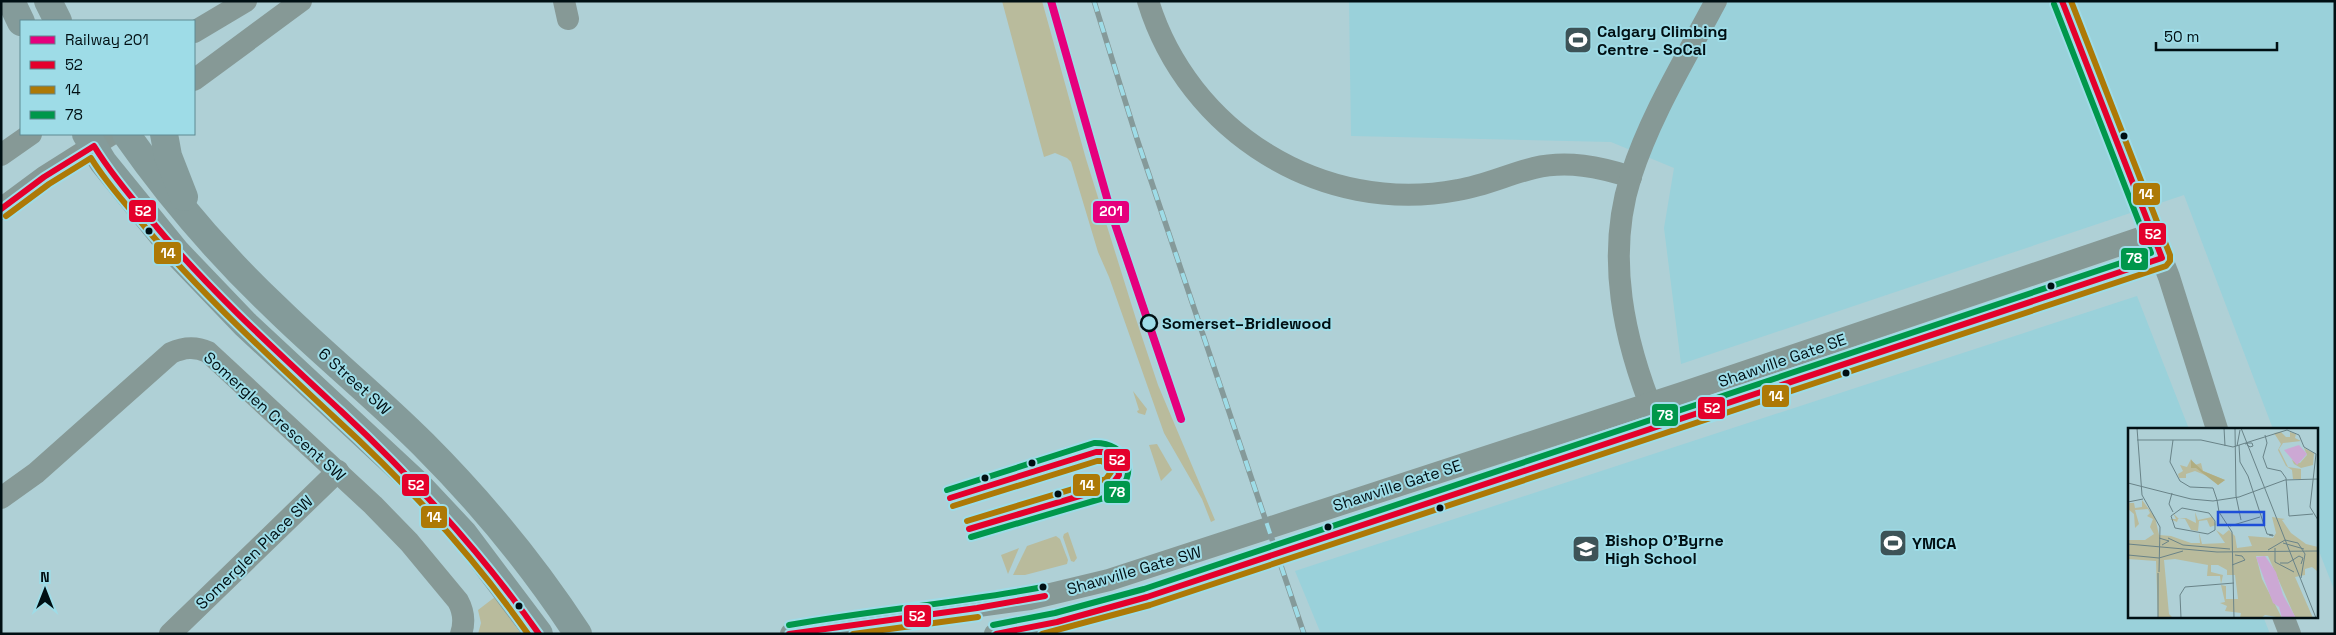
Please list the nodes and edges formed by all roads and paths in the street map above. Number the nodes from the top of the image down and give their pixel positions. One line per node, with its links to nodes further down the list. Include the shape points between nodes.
1 (11, 1): 8 (main road)
2 (48, 1): 9 (main road)
3 (246, 1): 10 (street)
4 (301, 1): 11 (street)
5 (1148, 1): 17 (street, via 1166,49 1205,105 1224,124 1261,151 1318,178 1361,191 1408,195 1459,190 1536,167 1603,168)
6 (1716, 1): 17 (street, via 1658,112)
7 (2062, 1): 20 (street)
8 (20, 20)
9 (58, 20)
10 (195, 31)
11 (195, 79)
12 (30, 135): 16 (street)
13 (127, 135): 19 (main road, 6 Street SW)
14 (164, 135): 19 (main road, via 168,156)
15 (97, 138): 18 (street); 36 (main road, 6 Street SW, via 103,162 209,288 418,485 462,533)
16 (1, 154)
17 (1631, 177): 22 (street, via 1623,216 1619,285 1630,340)
18 (1, 209)
19 (194, 221): 37 (main road, 6 Street SW, via 276,308 455,476 510,539)
20 (2152, 234): 21 (street); 22 (street, Shawville Gate SE)
21 (2162, 258): 23 (street, Shawville Gate SE); 24 (street)
22 (1650, 404): 23 (street); 27 (street, Shawville Gate SE)
23 (1659, 427): 28 (street, Shawville Gate SE)
24 (2217, 428)
25 (338, 471): 26 (street, Somerglen Crescent SW, via 208,352 191,347 171,353 36,473); 34 (street, Somerglen Place SW); 35 (street, Somerglen Crescent SW, via 409,542 458,601 464,620)
26 (1, 498)
27 (1268, 527): 29 (street, Shawville Gate SW, via 1109,580)
28 (1276, 553): 33 (street, Shawville Gate SW, via 1113,607)
29 (1003, 604): 30 (street, Shawville Gate SW); 33 (street)
30 (978, 608): 32 (street, Shawville Gate SW); 38 (street)
31 (2284, 618): 39 (street)
32 (791, 633)
33 (1007, 633)
34 (170, 634)
35 (461, 634)
36 (539, 634)
37 (578, 634)
38 (987, 634)
39 (2290, 634)

